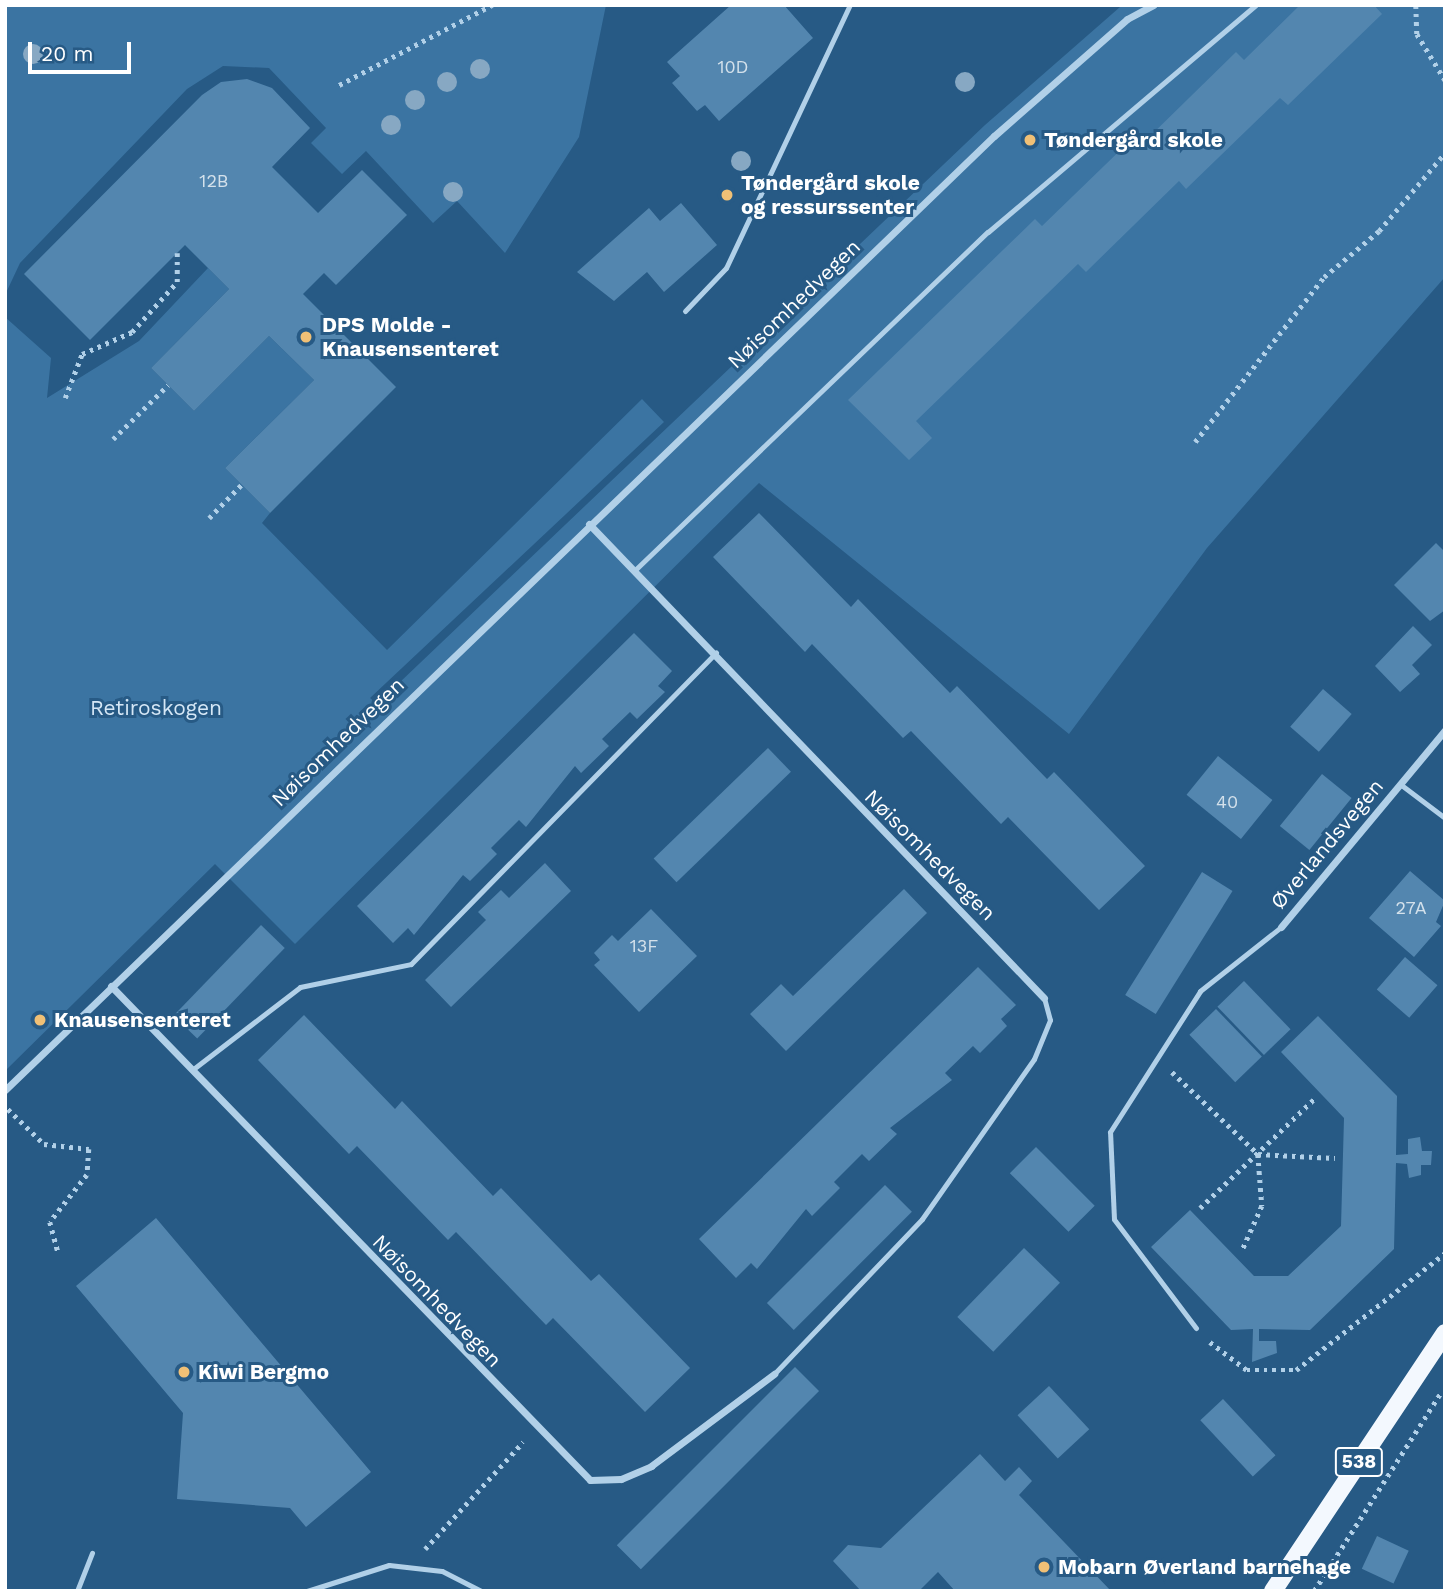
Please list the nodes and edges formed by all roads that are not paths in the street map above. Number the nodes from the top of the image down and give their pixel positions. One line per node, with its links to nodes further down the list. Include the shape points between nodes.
1 (850, 5): 4 (lane, via 726,268)
2 (1153, 5): 5 (street, Nøisomhedvegen, via 1127,19 994,136)
3 (1256, 5): 6 (lane, via 988,232)
4 (685, 311)
5 (589, 524): 6 (street, Nøisomhedvegen); 12 (street, Nøisomhedvegen)
6 (636, 569): 7 (street, Nøisomhedvegen)
7 (716, 653): 13 (street, Nøisomhedvegen); 14 (lane, via 411,964 300,987)
8 (1445, 730): 9 (street, Øverlandsvegen)
9 (1400, 784): 10 (lane, Øverlandsvegen); 11 (street, Øverlandsvegen)
10 (1445, 818)
11 (1281, 927): 16 (lane, via 1200,991 1113,1122 1110,1205 1123,1237)
12 (111, 986): 14 (street, Nøisomhedvegen); 15 (street, Nøisomhedvegen)
13 (1044, 998): 18 (lane, via 1050,1020 1034,1059 922,1219)
14 (190, 1072): 18 (street, Nøisomhedvegen, via 590,1480 621,1479 651,1466)
15 (5, 1090)
16 (1196, 1328)
17 (1445, 1333): 23 (main road, 538)
18 (774, 1374)
19 (92, 1553): 20 (lane)
20 (77, 1591)
21 (307, 1591): 22 (lane, via 379,1567 419,1566)
22 (481, 1591)
23 (1273, 1591)

